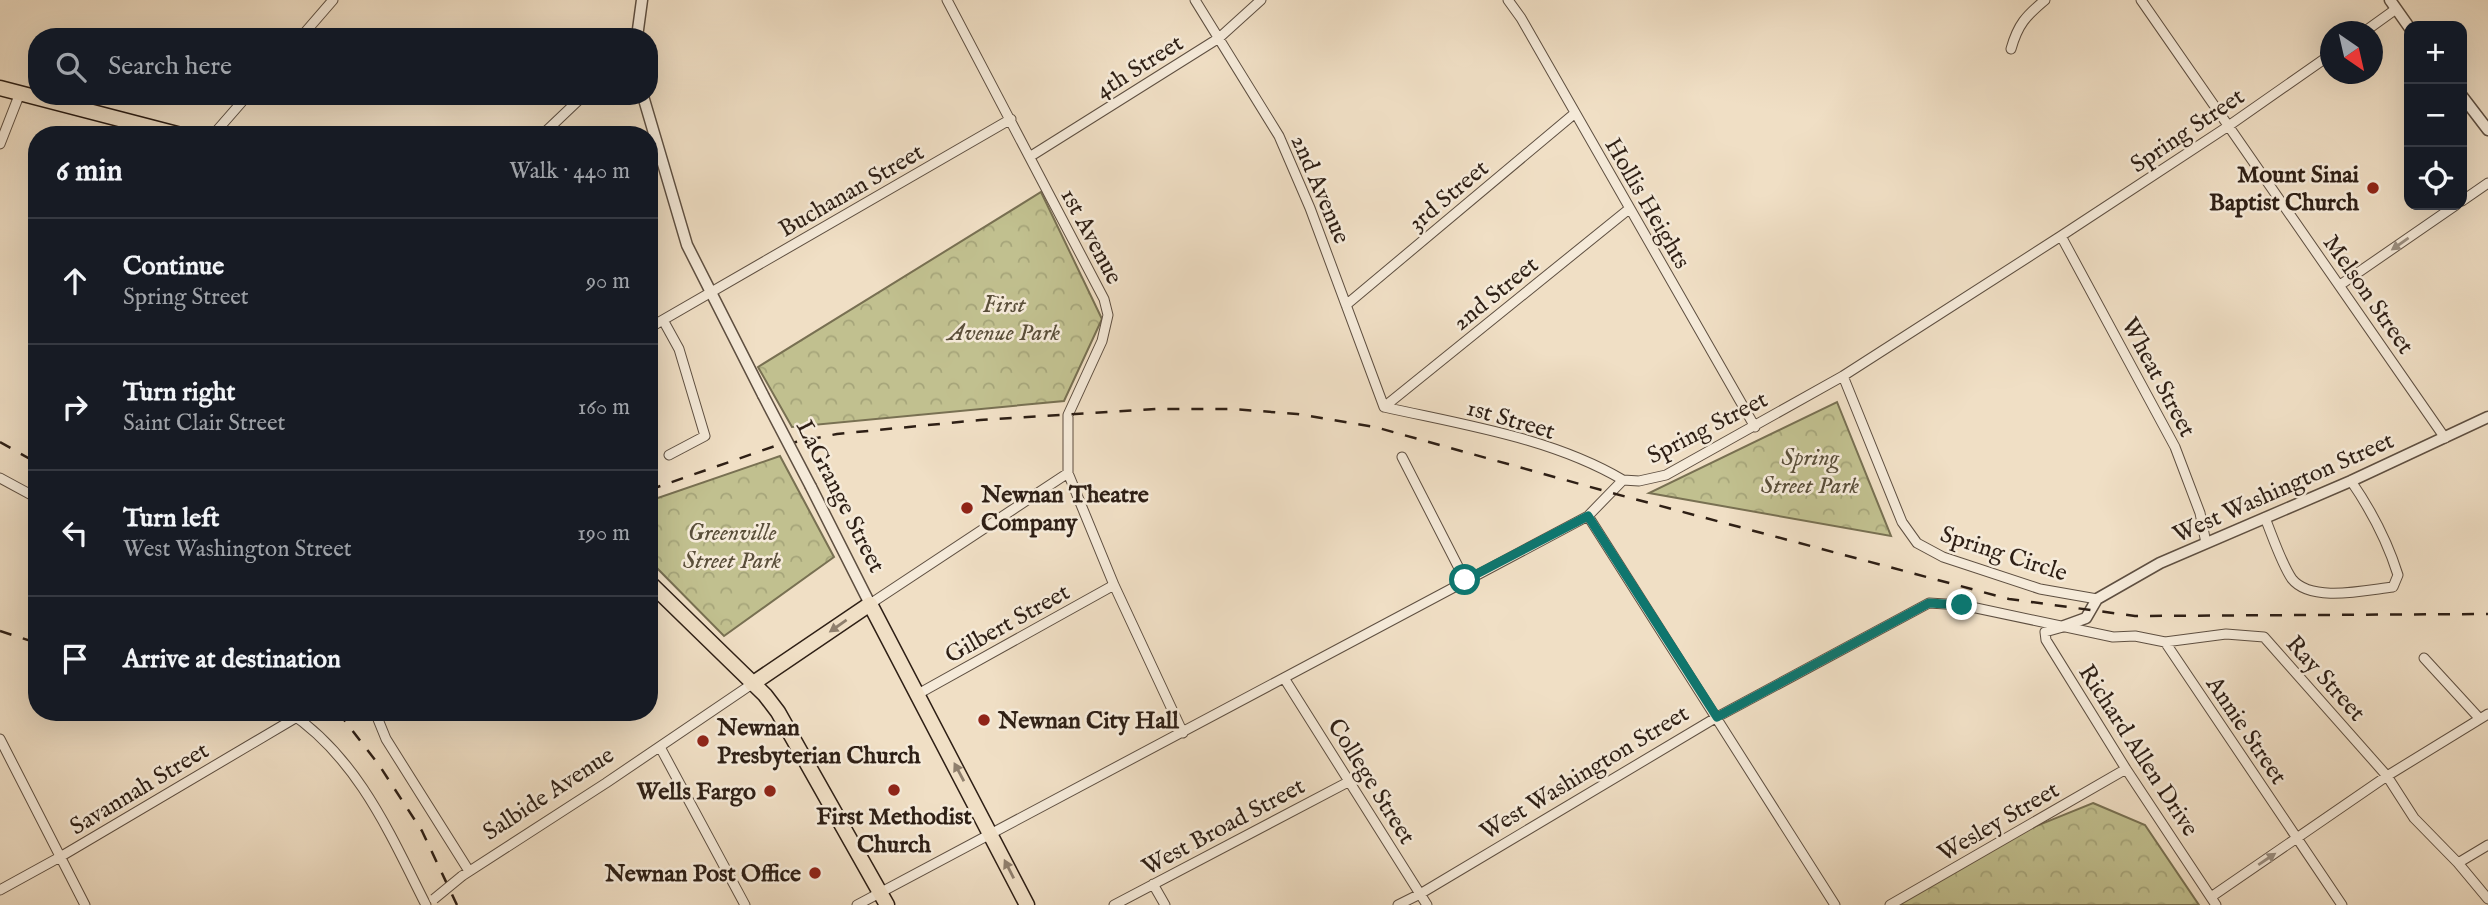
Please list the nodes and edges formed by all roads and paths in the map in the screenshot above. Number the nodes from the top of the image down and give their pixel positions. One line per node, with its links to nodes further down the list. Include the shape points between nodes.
1 (334, 0): 12 (street)
2 (642, 0): 13 (street)
3 (947, 0): 26 (street, 1st Avenue)
4 (1195, 0): 14 (street, 2nd Avenue)
5 (1261, 0): 14 (street, 4th Street)
6 (1508, 0): 25 (street, Hollis Heights)
7 (2045, 0): 15 (street, via 2026,16)
8 (2141, 0): 31 (street, Melson Street)
9 (2393, 5): 10 (street); 11 (street)
10 (2376, 21)
11 (2405, 21)
12 (309, 28)
13 (638, 28)
14 (1219, 38): 35 (street, 4th Street); 43 (street, 2nd Avenue, via 1279,136)
15 (2011, 48)
16 (2320, 62): 31 (street, Spring Street)
17 (0, 88): 18 (main road)
18 (20, 93): 19 (main road); 33 (street)
19 (28, 95)
20 (2467, 103): 32 (street)
21 (66, 105): 27 (main road)
22 (239, 105): 28 (street)
23 (574, 105): 29 (street)
24 (646, 105): 30 (street, LaGrange Street)
25 (1574, 114): 38 (street, Hollis Heights); 43 (street, 3rd Street)
26 (1011, 119): 35 (street, 1st Avenue); 42 (street, Buchanan Street)
27 (146, 126)
28 (221, 126)
29 (551, 126)
30 (652, 126)
31 (2227, 127): 40 (street, Spring Street); 41 (street, Melson Street)
32 (2488, 130)
33 (0, 144)
34 (658, 146): 42 (street, LaGrange Street, via 687,244)
35 (1031, 156): 53 (street, 1st Avenue, via 1108,315 1102,341 1068,415)
36 (2488, 183): 37 (street)
37 (2467, 198)
38 (1629, 209): 47 (street, 2nd Street); 49 (street, Hollis Heights)
39 (2449, 210): 41 (street, one-way to 41)
40 (2061, 236): 46 (street, Spring Street); 60 (street, Wheat Street, via 2175,447 2200,513)
41 (2340, 285): 50 (street, Melson Street)
42 (710, 293): 44 (street, Buchanan Street); 65 (street, LaGrange Street, bridge)
43 (1346, 305): 47 (street, 2nd Avenue)
44 (663, 320): 45 (street, Buchanan Street); 51 (street, via 679,349 705,436)
45 (658, 323)
46 (1843, 376): 49 (street, Spring Street); 64 (street, Spring Circle, via 1902,522 1917,543 2040,589)
47 (1384, 407): 55 (street, 1st Street, via 1517,438 1593,463)
48 (2488, 418): 50 (street, West Washington Street)
49 (1755, 427): 55 (street, Spring Street, via 1666,475)
50 (2445, 438): 56 (street, West Washington Street)
51 (669, 456)
52 (1402, 457): 61 (street)
53 (1069, 473): 62 (street, 1st Avenue); 65 (street)
54 (0, 478): 57 (street)
55 (1623, 481): 58 (street, Spring Street)
56 (2351, 481): 59 (street, West Washington Street); 59 (street, via 2390,549 2398,575 2393,587 2320,593 2301,586 2292,578)
57 (28, 493)
58 (1588, 516): 61 (street, Spring Street); 74 (street)
59 (2265, 518): 60 (street, West Washington Street)
60 (2206, 543): 64 (street, West Washington Street)
61 (1465, 580): 70 (street, Spring Street)
62 (1114, 585): 72 (street, Gilbert Street); 79 (street, 1st Avenue)
63 (658, 591): 71 (main road)
64 (2097, 599): 66 (street, West Washington Street, via 2086,618)
65 (870, 604): 69 (main road, Salbide Avenue, one-way to 69); 72 (main road, LaGrange Street)
66 (2064, 626): 67 (street, Ray Street); 74 (street, West Washington Street, via 1962,605 1929,603); 82 (street, Richard Allen Drive, via 2045,632 2046,640)
67 (2165, 642): 83 (street, Ray Street, via 2226,634 2264,637); 86 (street, Annie Street)
68 (2424, 658): 75 (street)
69 (768, 674): 71 (main road, Salbide Avenue); 73 (main road)
70 (1284, 678): 79 (street, Spring Street); 84 (street, College Street)
71 (752, 684): 73 (main road); 81 (street, Salbide Avenue)
72 (918, 694): 85 (main road, LaGrange Street, one-way to 72)
73 (778, 712): 94 (main road)
74 (1717, 717): 93 (street, West Washington Street); 106 (street)
75 (2484, 717): 83 (street)
76 (283, 721): 88 (street, Savannah Street)
77 (300, 721): 97 (street, via 330,747 367,792)
78 (379, 721): 90 (street)
79 (1183, 733): 85 (street, Spring Street)
80 (0, 739): 88 (street)
81 (660, 747): 90 (street, Salbide Avenue); 99 (street)
82 (2126, 769): 96 (street, Richard Allen Drive); 107 (street, Wesley Street)
83 (2387, 776): 86 (street); 89 (street, Ray Street, via 2414,818)
84 (1350, 781): 91 (street, West Broad Street); 93 (street, College Street)
85 (990, 833): 94 (street, Spring Street); 101 (main road, LaGrange Street, one-way to 85)
86 (2297, 839): 96 (street, one-way to 86); 108 (street, Annie Street)
87 (2488, 845): 89 (street)
88 (60, 858): 92 (street, Savannah Street); 98 (street)
89 (2458, 863): 95 (street, Ray Street)
90 (466, 873): 97 (street, Salbide Avenue, bridge)
91 (1153, 884): 102 (street, West Broad Street); 103 (street)
92 (0, 890)
93 (1420, 894): 104 (street, West Washington Street); 105 (street, College Street)
94 (884, 899): 100 (street, Spring Street)
95 (2488, 899)
96 (2213, 901)
97 (429, 903)
98 (85, 905)
99 (745, 905)
100 (857, 905)
101 (1027, 905)
102 (1114, 905)
103 (1165, 905)
104 (1398, 905)
105 (1427, 905)
106 (1835, 905)
107 (1890, 905)
108 (2342, 905)

